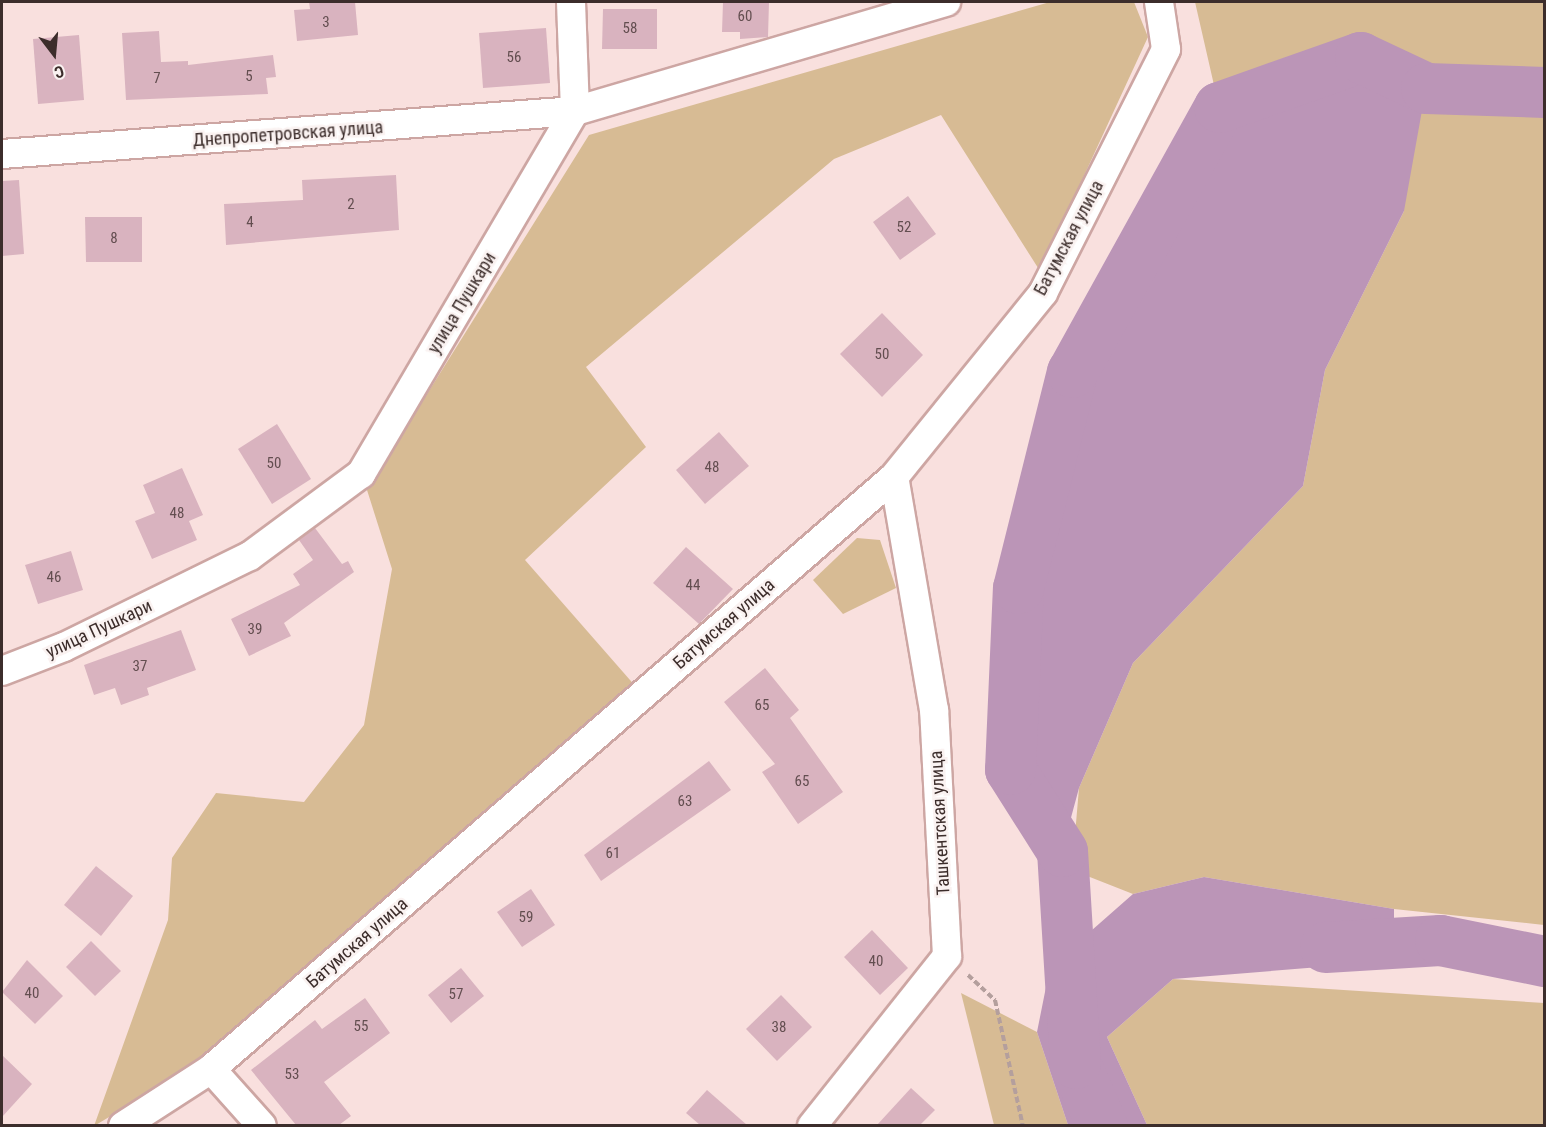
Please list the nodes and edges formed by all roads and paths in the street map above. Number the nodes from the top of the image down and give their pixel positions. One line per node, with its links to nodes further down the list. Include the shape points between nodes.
1 (572, 2): 4 (street)
2 (946, 2): 4 (street)
3 (1159, 2): 6 (street, Батумская улица, via 1166,49 1043,293)
4 (575, 111): 5 (street, Днепропетровская улица); 7 (street, улица Пушкари, via 361,474 250,556 64,647)
5 (2, 154)
6 (894, 477): 8 (street, Ташкентская улица, via 934,710); 9 (street, Батумская улица)
7 (2, 671)
8 (948, 956): 12 (street); 13 (path, via 995,1000)
9 (211, 1069): 10 (street, Батумская улица); 11 (street)
10 (123, 1125)
11 (262, 1125)
12 (812, 1125)
13 (1023, 1125)

